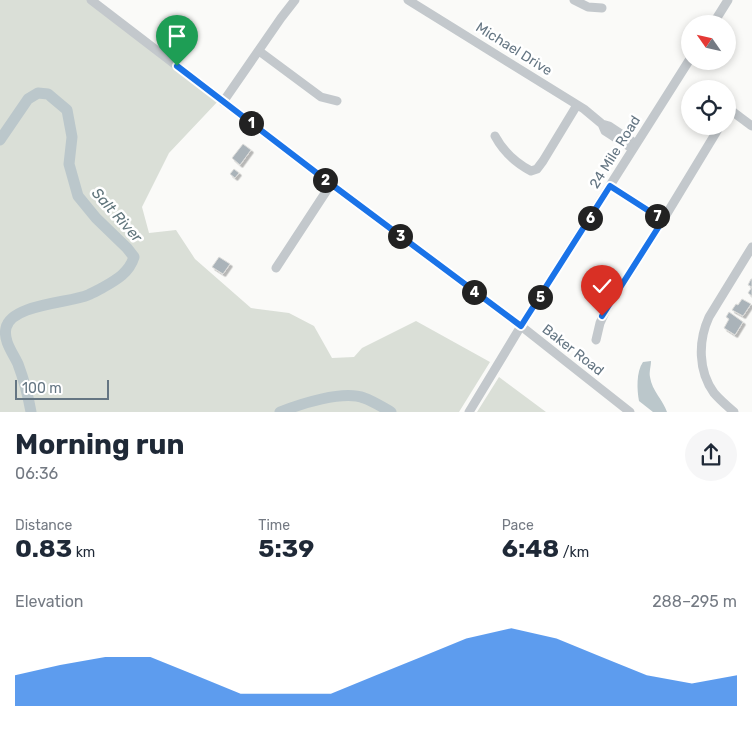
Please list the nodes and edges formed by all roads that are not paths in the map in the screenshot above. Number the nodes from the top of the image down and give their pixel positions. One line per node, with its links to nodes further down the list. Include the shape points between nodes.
1 (91, 0): 11 (street, Baker Road)
2 (295, 0): 8 (street)
3 (408, 0): 12 (street, Michael Drive)
4 (574, 0): 6 (street, via 588,7)
5 (728, 0): 7 (street)
6 (602, 8)
7 (719, 15)
8 (259, 51): 10 (street, via 321,97); 11 (street)
9 (683, 70): 17 (street, 24 Mile Road)
10 (337, 101)
11 (223, 102): 18 (street, Baker Road)
12 (577, 105): 16 (street, via 537,168 531,170 521,166 502,148); 17 (street, Michael Drive)
13 (736, 115): 14 (street)
14 (752, 126)
15 (715, 135): 20 (street)
16 (495, 136)
17 (635, 146): 19 (street, 24 Mile Road)
18 (331, 184): 22 (street); 23 (street, Baker Road)
19 (610, 186): 20 (street); 23 (street, 24 Mile Road)
20 (663, 220): 24 (street, via 602,316)
21 (751, 253): 27 (street, via 709,317 701,348 703,370 710,386)
22 (276, 268)
23 (521, 326): 25 (street, 24 Mile Road); 26 (street, Baker Road)
24 (596, 340)
25 (469, 412)
26 (630, 412)
27 (734, 412)

